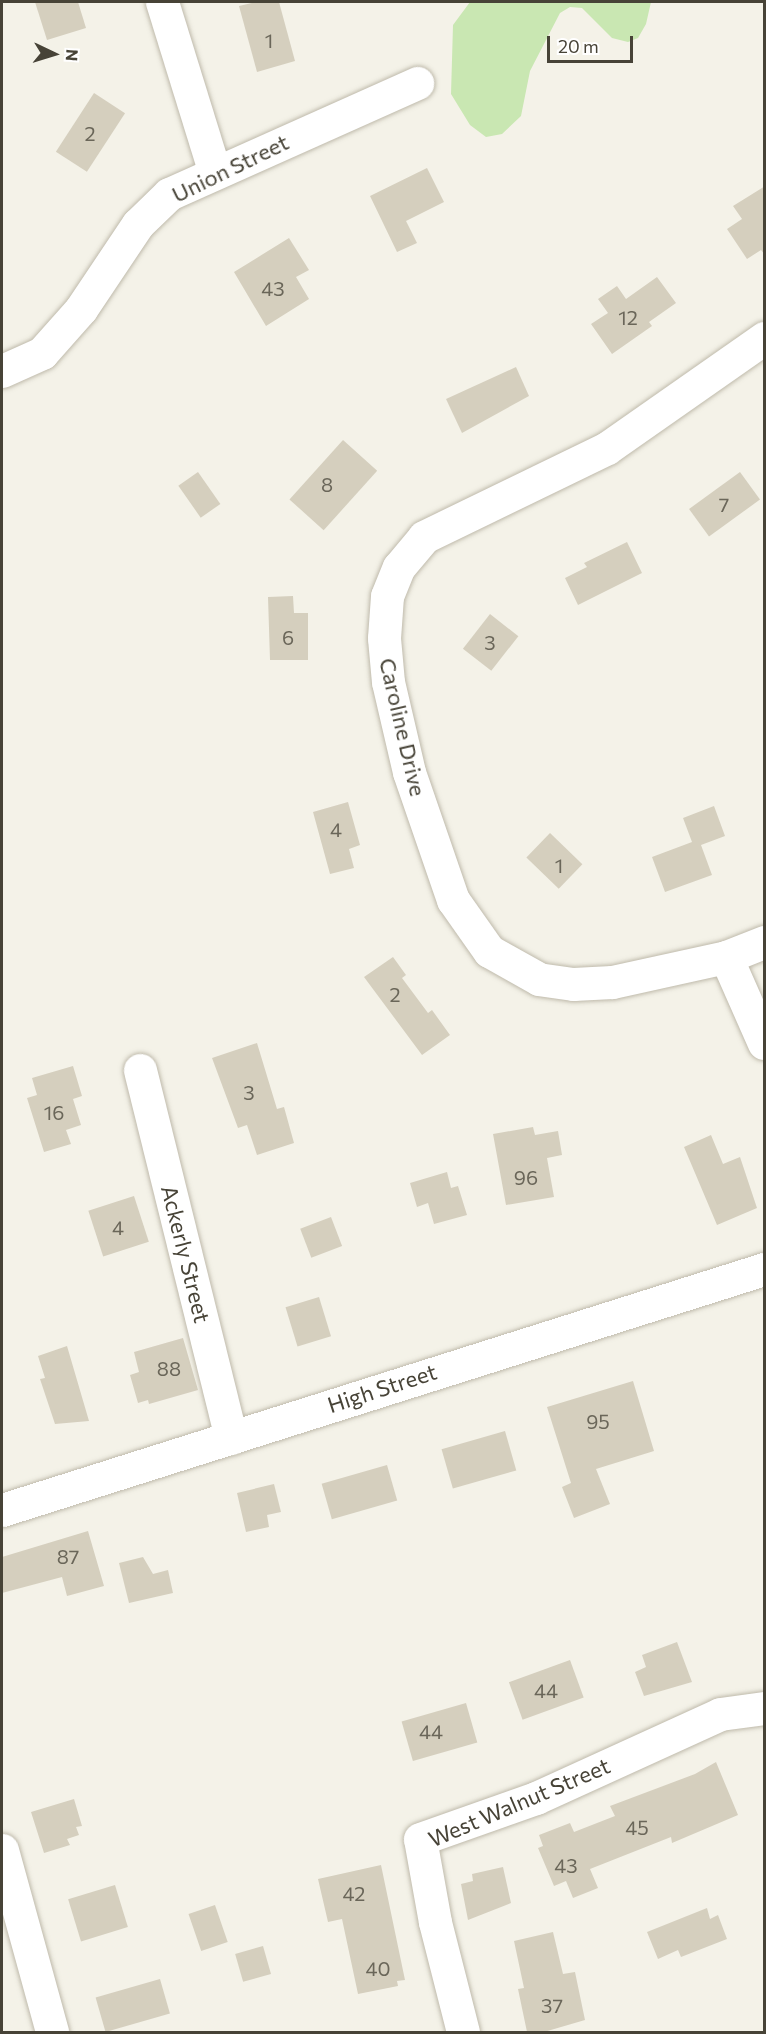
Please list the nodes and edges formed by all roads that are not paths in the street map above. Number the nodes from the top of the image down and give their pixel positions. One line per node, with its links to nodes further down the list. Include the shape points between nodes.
1 (162, 2): 3 (street)
2 (417, 83): 3 (street, Union Street)
3 (214, 170): 5 (street, Union Street, via 169,194 138,224 81,309 42,353)
4 (765, 338): 7 (street, Caroline Drive, via 607,448 424,537 399,567 387,596 384,638 388,682 409,772 453,900 489,951 539,979 573,984 612,982)
5 (2, 371)
6 (765, 942): 7 (street, Caroline Drive)
7 (726, 957): 8 (street)
8 (765, 1043)
9 (140, 1070): 11 (street, Ackerly Street)
10 (765, 1269): 11 (street, High Street)
11 (231, 1438): 12 (street, High Street)
12 (2, 1510)
13 (765, 1708): 16 (street, West Walnut Street, via 720,1714 536,1798 420,1839 435,1922)
14 (2, 1850): 15 (street)
15 (52, 2032)
16 (463, 2032)

